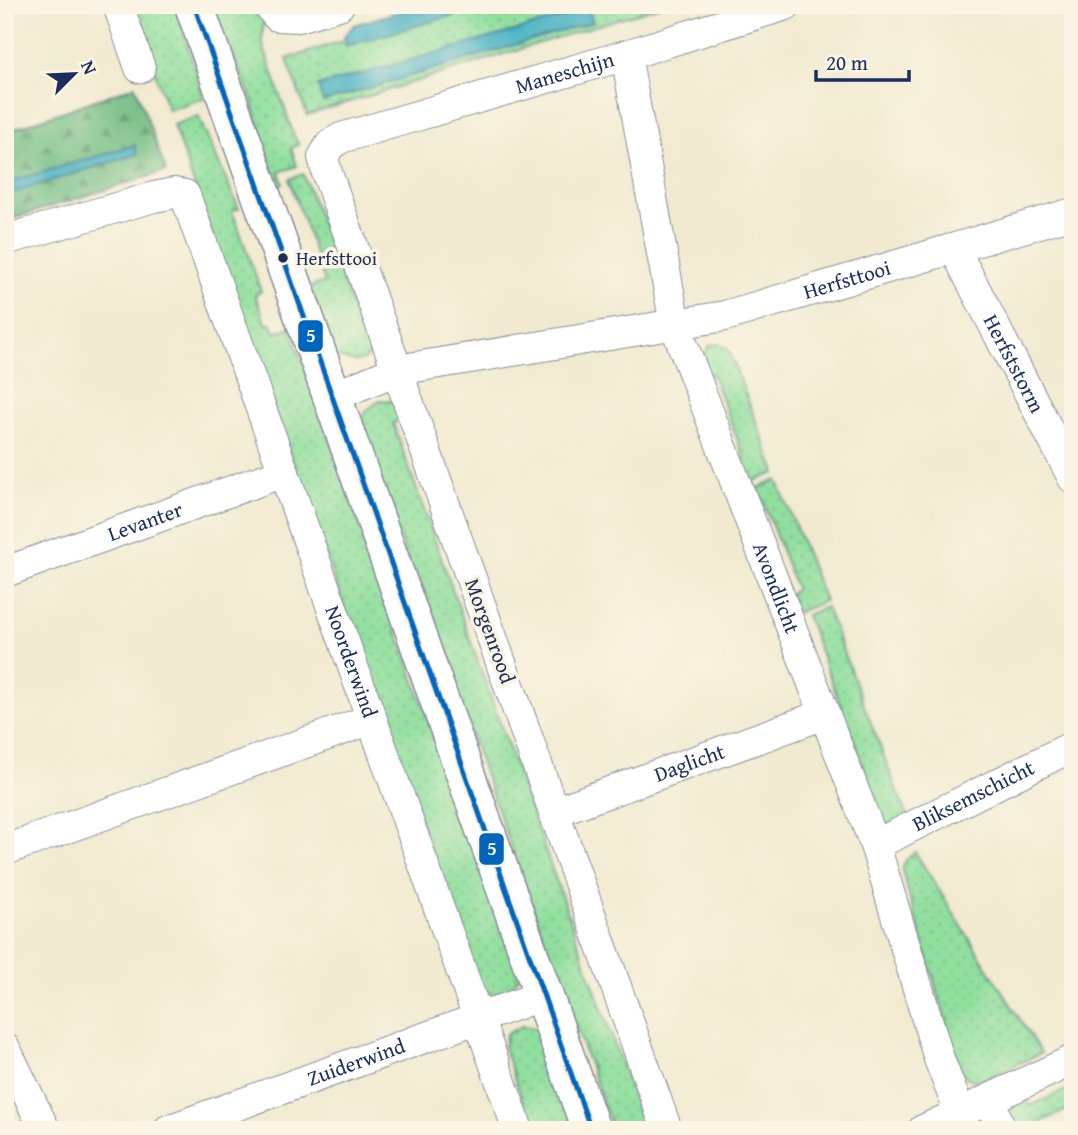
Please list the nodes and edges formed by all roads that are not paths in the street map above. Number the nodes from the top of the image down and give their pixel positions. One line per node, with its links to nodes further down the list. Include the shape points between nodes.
1 (118, 5): 7 (street)
2 (194, 5): 14 (street)
3 (268, 5): 4 (street, via 277,16 299,17)
4 (339, 5)
5 (786, 5): 6 (street, Maneschijn)
6 (626, 55): 8 (street, Maneschijn); 12 (street, Avondlicht)
7 (140, 68)
8 (341, 138): 13 (street, Morgenrood, via 323,157)
9 (1073, 213): 11 (street, Herfsttooi)
10 (5, 240): 15 (street, Noorderwind, via 154,197 185,195)
11 (955, 250): 12 (street, Herfsttooi, via 725,316); 16 (street, Herfststorm)
12 (675, 325): 13 (street, Herfsttooi); 18 (street, Avondlicht)
13 (397, 370): 14 (street, Herfsttooi); 21 (street, Morgenrood)
14 (332, 397): 24 (street)
15 (284, 472): 17 (street, Levanter); 19 (street, Noorderwind)
16 (1073, 478)
17 (5, 572)
18 (825, 714): 21 (street, Daglicht); 22 (street, Avondlicht)
19 (372, 719): 23 (street); 25 (street, Noorderwind)
20 (1073, 746): 22 (street, Bliksemschicht)
21 (554, 812): 34 (street, Morgenrood)
22 (875, 845): 29 (street, Avondlicht, via 939,1059)
23 (5, 850)
24 (543, 995): 25 (street, Zuiderwind); 33 (street)
25 (479, 1018): 31 (street, Zuiderwind); 32 (street, Noorderwind)
26 (5, 1048): 30 (street)
27 (1073, 1060): 28 (street)
28 (990, 1099): 29 (street); 36 (street)
29 (960, 1113): 35 (street)
30 (45, 1130)
31 (168, 1130)
32 (518, 1130)
33 (591, 1130)
34 (667, 1130)
35 (923, 1130)
36 (1001, 1130)

